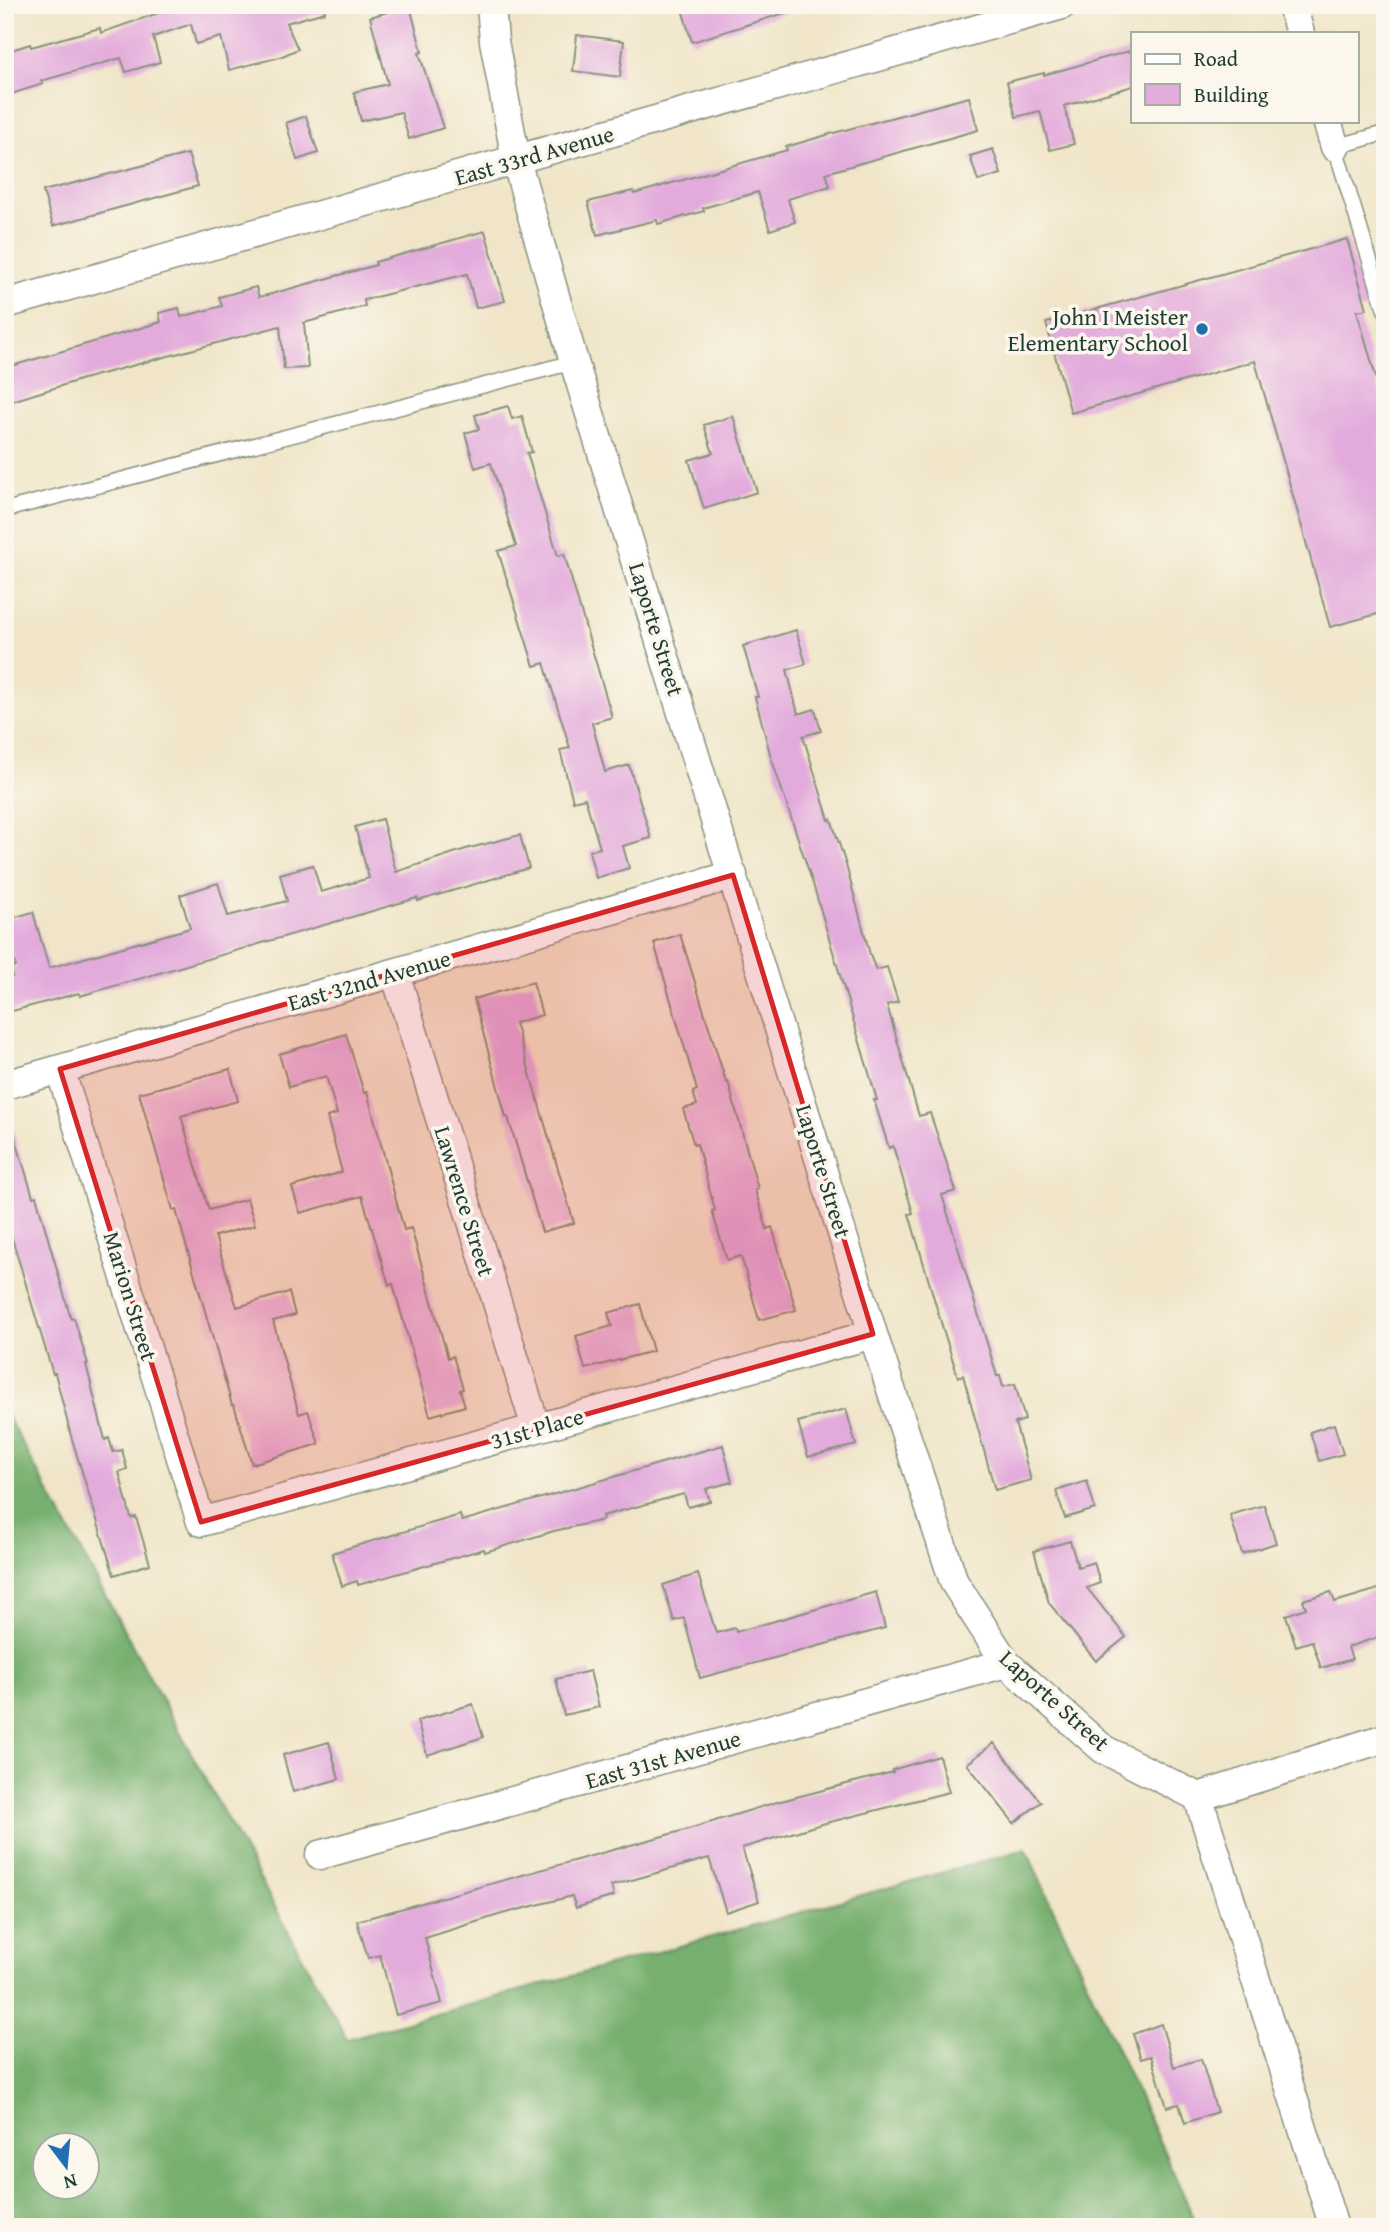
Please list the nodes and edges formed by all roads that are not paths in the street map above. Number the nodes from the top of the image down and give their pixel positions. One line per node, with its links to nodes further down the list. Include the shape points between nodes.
1 (491, 5): 7 (street, Laporte Street)
2 (1062, 5): 7 (street, East 33rd Avenue)
3 (1292, 5): 4 (street)
4 (1300, 32)
5 (1385, 133): 6 (lane)
6 (1331, 134): 9 (lane)
7 (516, 160): 8 (street, East 33rd Avenue); 10 (street, Laporte Street)
8 (5, 304)
9 (1385, 310)
10 (574, 362): 11 (lane); 12 (street, Laporte Street)
11 (5, 510)
12 (733, 875): 13 (street, East 32nd Avenue); 16 (street, Laporte Street)
13 (395, 973): 14 (street, East 32nd Avenue); 17 (street, Lawrence Street)
14 (60, 1069): 15 (street, East 32nd Avenue); 18 (street, Marion Street)
15 (5, 1085)
16 (873, 1334): 17 (street, 31st Place); 19 (street, Laporte Street, via 954,1582)
17 (536, 1428): 18 (street, 31st Place)
18 (201, 1522)
19 (1006, 1663): 21 (street, Laporte Street, via 1103,1749); 22 (street, East 31st Avenue)
20 (1385, 1738): 21 (street)
21 (1198, 1797): 23 (street)
22 (320, 1855)
23 (1334, 2227)

